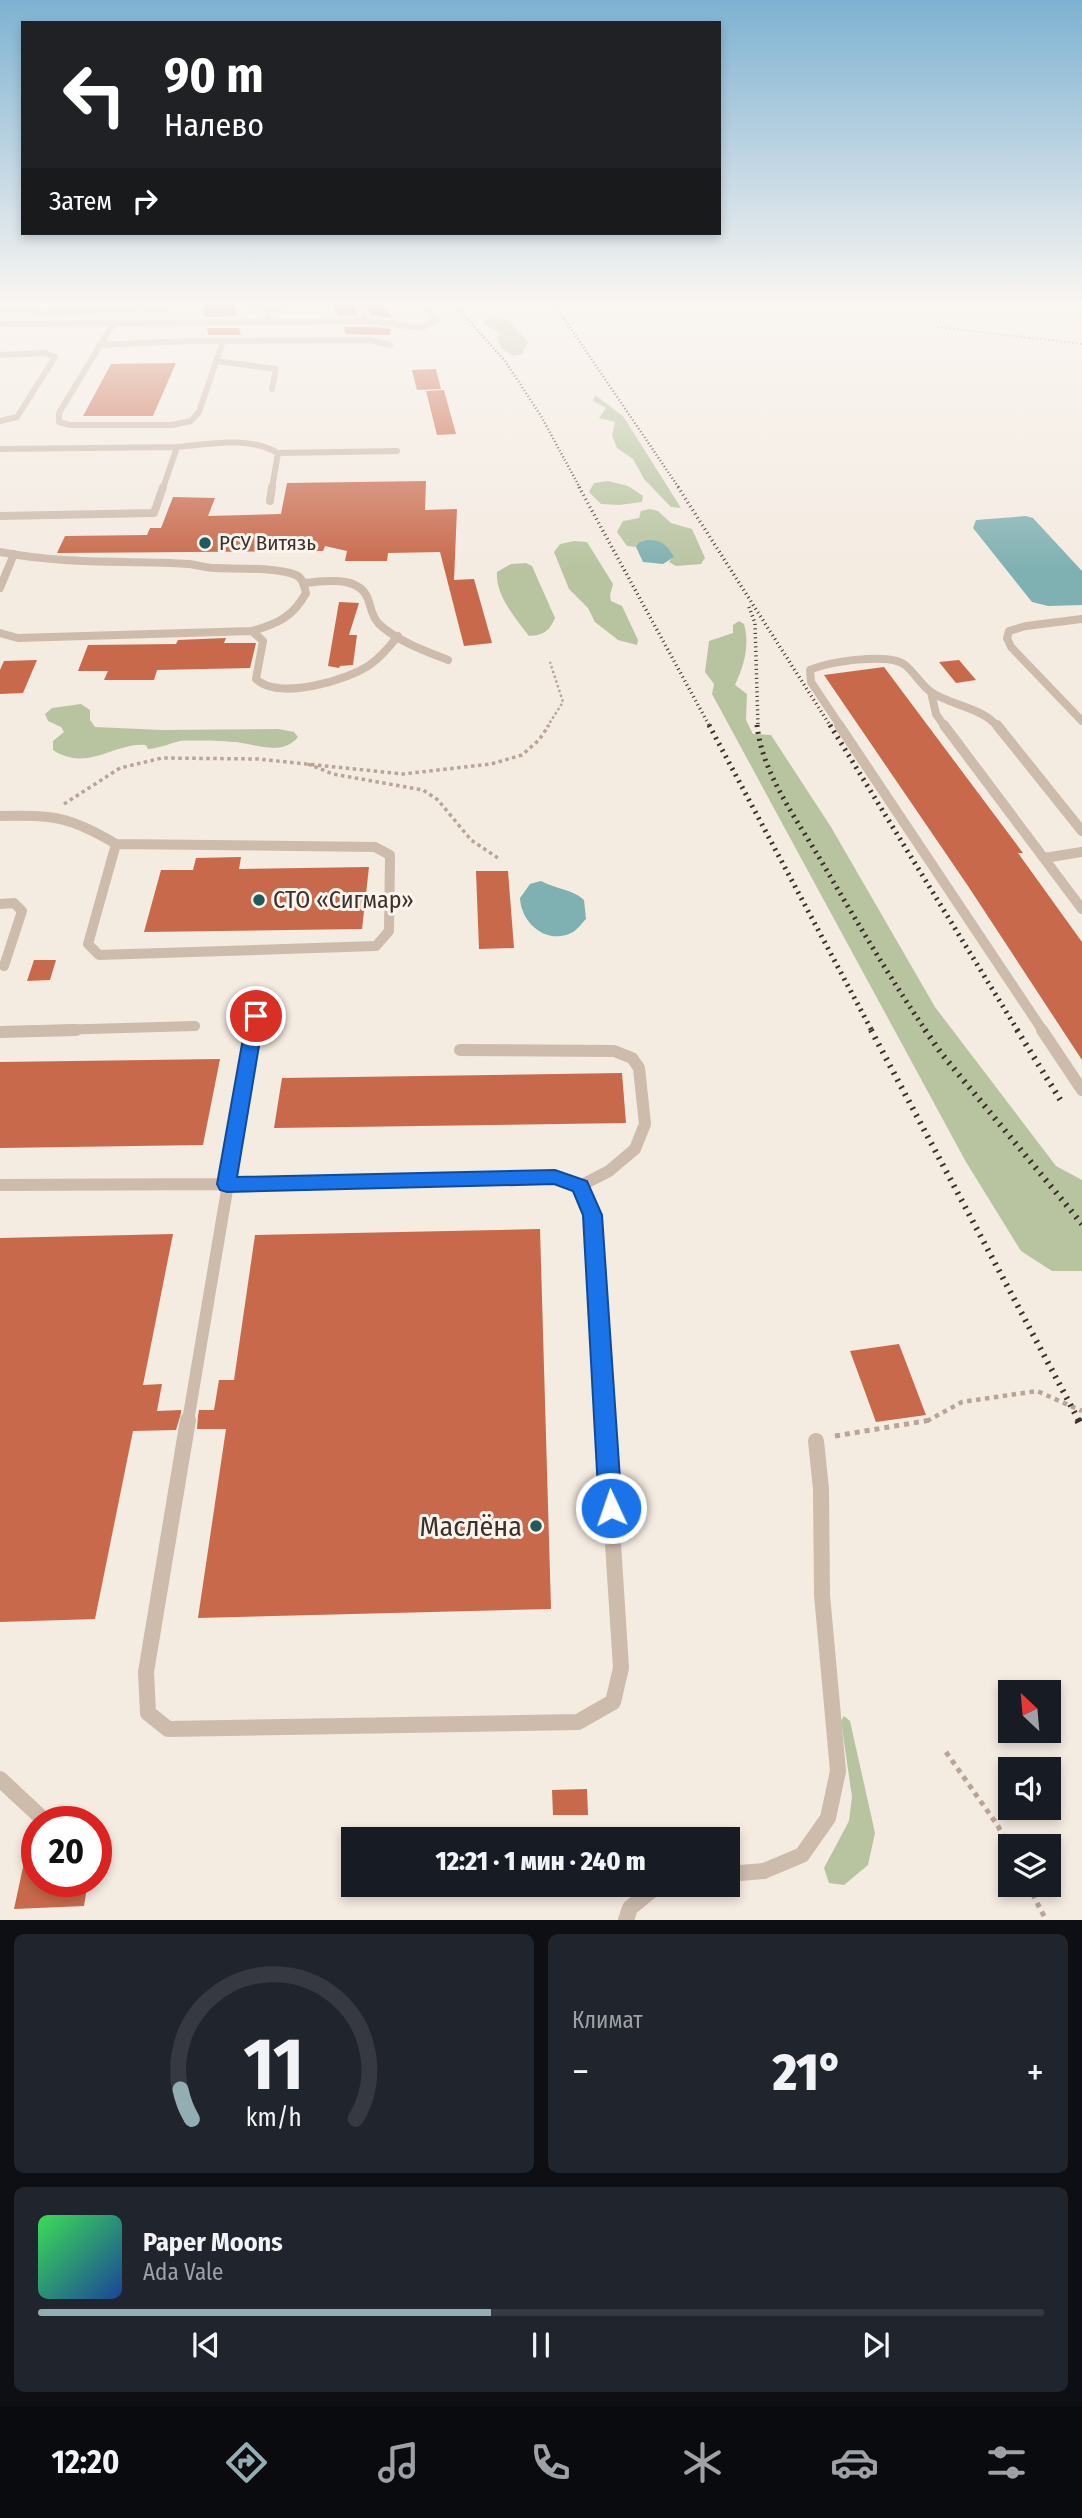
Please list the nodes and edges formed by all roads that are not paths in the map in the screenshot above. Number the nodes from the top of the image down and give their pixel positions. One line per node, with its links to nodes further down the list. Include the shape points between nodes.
1 (33, 391): 4 (lane, via 17,416)
2 (73, 391): 3 (lane, via 59,422 71,425 191,421)
3 (206, 391)
4 (0, 421)
5 (177, 447): 6 (lane); 8 (lane, via 254,444 272,447); 10 (lane, via 154,513)
6 (0, 449)
7 (397, 451): 8 (lane)
8 (278, 453): 9 (lane)
9 (270, 501)
10 (0, 516)
11 (0, 552): 12 (lane)
12 (14, 554): 13 (lane, via 88,563 191,564 269,571 297,575); 14 (lane)
13 (303, 583): 16 (lane, via 306,593 296,613); 18 (lane, via 360,586 374,619)
14 (0, 588)
15 (1082, 619): 21 (lane, via 1026,626 1009,631 1007,638)
16 (252, 631): 17 (lane, via 18,638); 18 (lane, via 263,641 256,679 262,685 279,687 334,682 364,668 390,649)
17 (0, 633)
18 (398, 636): 19 (lane)
19 (448, 660)
20 (931, 692): 23 (lane, via 991,718); 26 (lane, via 936,714); 34 (lane, via 903,663 878,659 823,664 810,670 811,682)
21 (1082, 721)
22 (0, 816): 24 (lane, via 46,816 82,824)
23 (1082, 831)
24 (116, 844): 24 (lane, via 88,944 99,956 376,946 389,932 390,855 375,848)
25 (1082, 852): 26 (lane)
26 (1044, 858): 28 (lane)
27 (0, 904): 29 (lane, via 14,903 22,911)
28 (1082, 909)
29 (4, 966)
30 (256, 1016): 35 (lane)
31 (195, 1026): 32 (lane)
32 (0, 1032)
33 (460, 1050): 37 (lane, via 614,1051 632,1058 639,1068 645,1124 635,1149 609,1171)
34 (1082, 1090)
35 (227, 1184): 36 (lane); 37 (lane, via 555,1177); 37 (lane, via 146,1672 148,1713 167,1729 578,1722 612,1702 621,1668 592,1215)
36 (0, 1185)
37 (580, 1186)
38 (816, 1441): 41 (lane, via 822,1595 838,1771 828,1818 802,1855 764,1871)
39 (0, 1779): 40 (lane)
40 (29, 1806)
41 (740, 1873)
42 (643, 1897): 43 (lane, via 630,1908)
43 (626, 1920)

